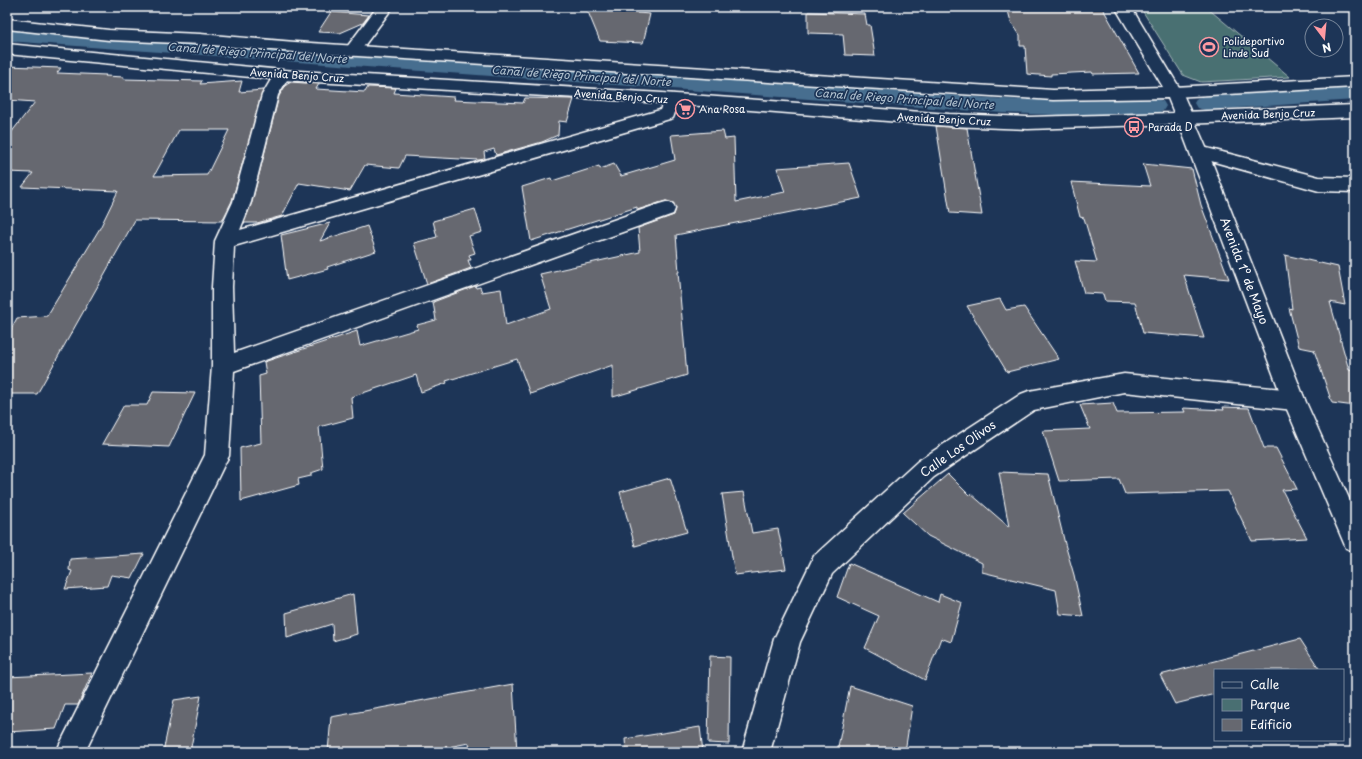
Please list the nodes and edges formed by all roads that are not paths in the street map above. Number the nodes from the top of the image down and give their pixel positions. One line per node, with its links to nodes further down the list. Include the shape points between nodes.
1 (385, 7): 5 (main road)
2 (1123, 7): 8 (main road, Avenida 1º de Mayo)
3 (7, 24): 5 (main road, via 109,35)
4 (7, 49): 6 (main road, Avenida Benjo Cruz)
5 (352, 51): 8 (main road, via 1053,95)
6 (282, 75): 9 (main road, Avenida Benjo Cruz); 15 (main road, via 270,95 242,202)
7 (1355, 82): 8 (main road)
8 (1174, 92): 11 (main road, Avenida 1º de Mayo)
9 (672, 99): 11 (main road, Avenida Benjo Cruz, via 949,120 1028,123); 15 (main road, via 667,114)
10 (1355, 110): 11 (main road, Avenida Benjo Cruz)
11 (1183, 118): 12 (main road, Avenida 1º de Mayo)
12 (1199, 152): 13 (main road, via 1319,184); 17 (main road, Avenida 1º de Mayo)
13 (1355, 185)
14 (666, 209): 16 (main road)
15 (225, 241): 16 (main road, via 222,287)
16 (223, 366): 19 (main road, via 217,456)
17 (1294, 400): 18 (main road, Avenida 1º de Mayo); 20 (main road, Calle Los Olivos, via 1124,383 1029,401 926,469 824,566 788,639)
18 (1355, 540)
19 (70, 752)
20 (756, 752)

